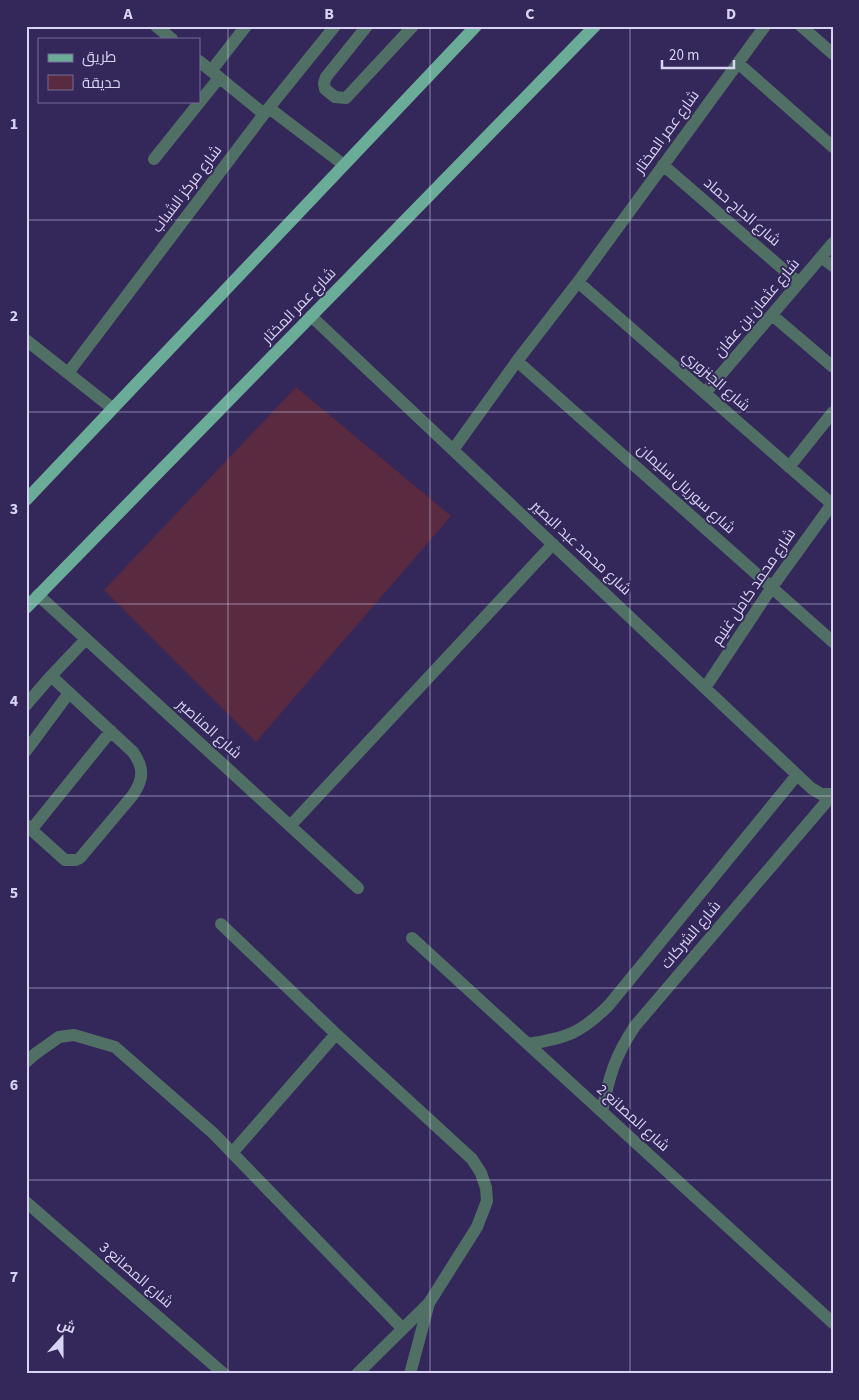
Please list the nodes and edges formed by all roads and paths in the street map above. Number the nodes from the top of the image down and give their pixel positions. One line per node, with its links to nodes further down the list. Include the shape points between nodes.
1 (156, 26): 10 (street)
2 (246, 26): 14 (street)
3 (335, 26): 17 (street, شارع مركز الشباب)
4 (367, 26): 5 (street, via 326,77 324,89 334,97 346,98)
5 (413, 26)
6 (476, 26): 20 (main road)
7 (595, 26): 28 (main road, شارع عمر المختار)
8 (765, 26): 13 (street, شارع عمر المختار)
9 (801, 26): 11 (street)
10 (171, 38)
11 (833, 54)
12 (200, 62): 14 (street)
13 (738, 63): 18 (street); 21 (street, شارع عمر المختار)
14 (215, 74): 15 (street); 17 (street)
15 (200, 95)
16 (195, 102): 19 (street)
17 (266, 111): 20 (street); 32 (street, شارع مركز الشباب)
18 (833, 147)
19 (154, 159)
20 (344, 165): 34 (main road)
21 (663, 165): 25 (street, شارع عمر المختار); 26 (street, شارع الحاج حماد)
22 (833, 243): 23 (street, شارع عثمان بن عفان)
23 (822, 257): 24 (street); 26 (street, شارع عثمان بن عفان)
24 (833, 266)
25 (578, 282): 30 (street, شارع عمر المختار); 33 (street, شارع الجنزوري)
26 (799, 283): 27 (street, شارع عثمان بن عفان)
27 (772, 315): 31 (street); 33 (street, شارع عثمان بن عفان)
28 (311, 316): 36 (street, شارع محمد عبد البصير); 42 (main road, شارع عمر المختار)
29 (26, 340): 32 (street)
30 (517, 360): 36 (street, شارع عمر المختار); 41 (street, شارع سوريال سليمان)
31 (833, 367)
32 (68, 373): 34 (street)
33 (706, 393): 37 (street, شارع الجنزوري)
34 (112, 408): 38 (main road)
35 (833, 412): 37 (street)
36 (453, 450): 40 (street, شارع محمد عبد البصير)
37 (789, 467): 39 (street, شارع الجنزوري)
38 (26, 500)
39 (832, 505): 41 (street, شارع محمد كامل غنيم)
40 (553, 544): 47 (street, شارع محمد عبد البصير); 54 (street)
41 (772, 587): 45 (street, شارع سوريال سليمان); 47 (street, شارع محمد كامل غنيم)
42 (38, 595): 43 (main road, شارع عمر المختار); 44 (street, شارع المناصير)
43 (26, 608)
44 (86, 639): 46 (street); 54 (street, شارع المناصير)
45 (833, 642)
46 (51, 676): 48 (street); 49 (street)
47 (705, 688): 52 (street, شارع محمد عبد البصير)
48 (69, 693): 50 (street); 51 (street)
49 (26, 705)
50 (111, 731): 55 (street); 55 (street, via 133,752 142,773 133,795 80,858 65,860)
51 (26, 751)
52 (797, 775): 53 (street, شارع محمد عبد البصير, via 821,794); 60 (street, شارع الشركات, via 609,1005 574,1033)
53 (833, 794): 62 (street, شارع الشركات, via 635,1026 613,1066)
54 (290, 826): 56 (street, شارع المناصير)
55 (29, 828)
56 (358, 888)
57 (221, 924): 59 (street)
58 (412, 938): 60 (street, شارع المصانع 2)
59 (336, 1034): 63 (street); 65 (street, via 472,1159 481,1173 487,1201 477,1226)
60 (528, 1044): 62 (street, شارع المصانع 2)
61 (26, 1062): 63 (street, via 59,1037 74,1035 115,1047)
62 (602, 1112): 66 (street, شارع المصانع 2)
63 (232, 1153): 67 (street)
64 (26, 1202): 68 (street, شارع المصانع 3)
65 (429, 1302): 67 (street); 70 (street)
66 (833, 1322)
67 (402, 1328): 69 (street)
68 (224, 1374)
69 (357, 1374)
70 (410, 1374)

